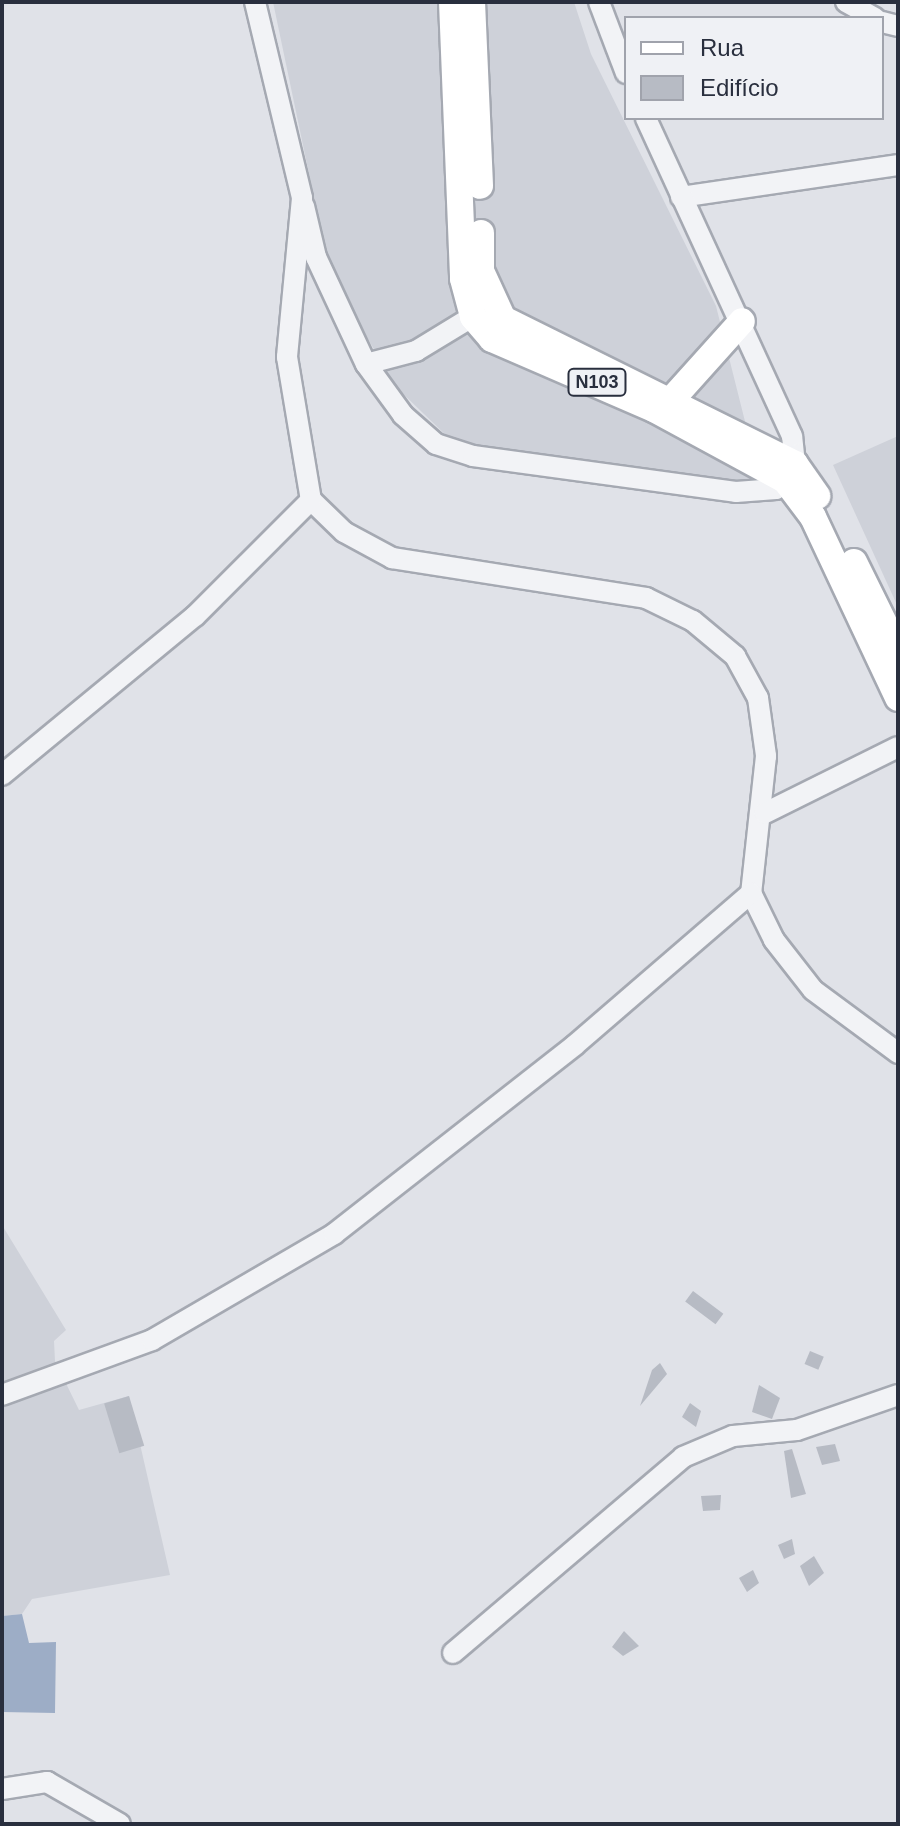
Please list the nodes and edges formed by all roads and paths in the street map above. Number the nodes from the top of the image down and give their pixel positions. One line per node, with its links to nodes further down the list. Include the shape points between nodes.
1 (255, 2): 12 (street)
2 (452, 2): 7 (main road)
3 (472, 2): 7 (main road)
4 (599, 2): 8 (street)
5 (846, 2): 6 (street)
6 (871, 16)
7 (464, 38): 13 (main road)
8 (624, 68)
9 (647, 120): 11 (street)
10 (898, 165): 11 (street)
11 (681, 197): 14 (street)
12 (302, 198): 15 (street, via 316,257); 18 (street, via 287,357)
13 (482, 311): 15 (street, via 416,351); 16 (main road, N103); 17 (main road, N103, via 492,339)
14 (742, 321): 16 (main road); 17 (street, via 792,436)
15 (366, 364): 17 (street, via 403,415 436,444 473,456 736,492 776,489)
16 (673, 398): 17 (main road, N103)
17 (790, 472): 19 (main road); 20 (main road, N103)
18 (311, 500): 22 (street, via 195,616); 23 (street, via 344,532 392,558 599,587 693,621 735,656 758,698)
19 (898, 651)
20 (898, 698)
21 (898, 747): 23 (street)
22 (2, 775)
23 (765, 813): 24 (street)
24 (751, 893): 25 (street, via 774,940 813,990); 26 (street, via 575,1045 334,1234 152,1340)
25 (898, 1053)
26 (2, 1395)
27 (898, 1395): 28 (street, via 797,1430 733,1436 683,1457)
28 (453, 1653)
29 (2, 1789): 30 (street, via 47,1782)
30 (120, 1824)

